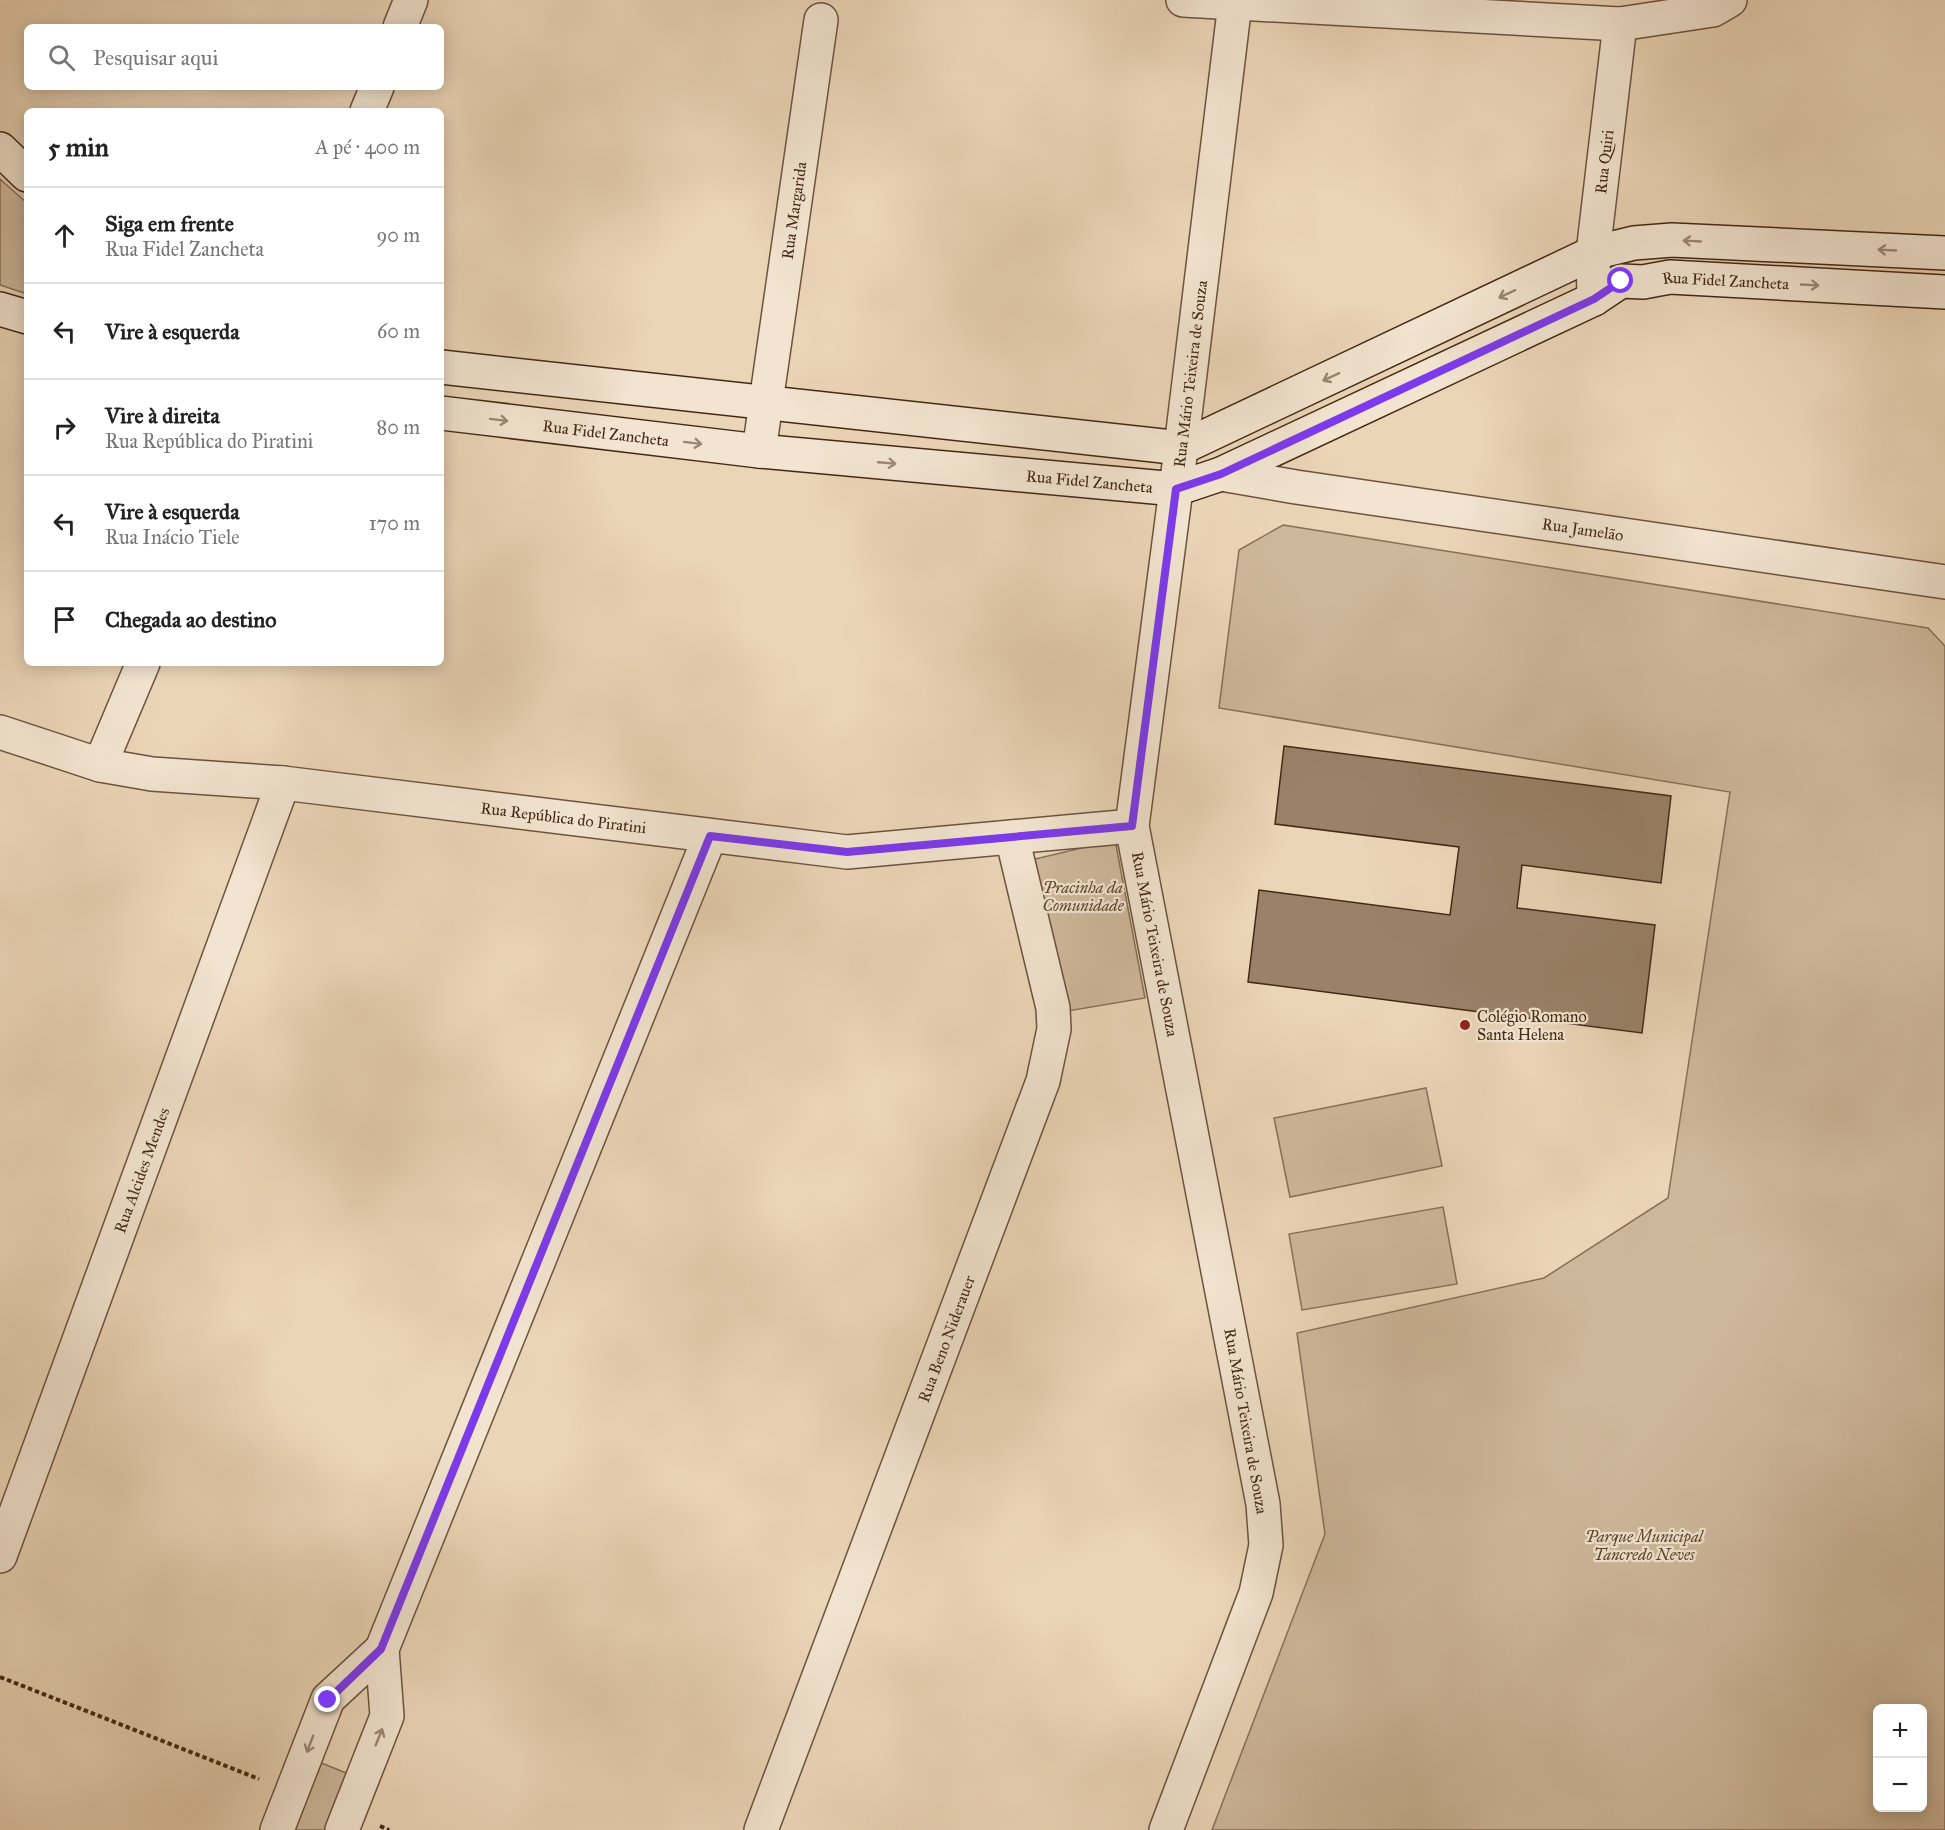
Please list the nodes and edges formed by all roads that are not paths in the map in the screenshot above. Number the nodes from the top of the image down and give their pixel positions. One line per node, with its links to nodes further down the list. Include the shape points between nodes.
1 (411, 0): 6 (street)
2 (1184, 0): 4 (street)
3 (1730, 0): 7 (street, via 1713,10)
4 (1235, 3): 7 (street); 21 (street, Rua Mário Teixeira de Souza)
5 (821, 20): 19 (street, Rua Margarida)
6 (401, 24)
7 (1620, 24): 12 (street, Rua Quiri)
8 (376, 90): 9 (street)
9 (368, 108)
10 (0, 149): 11 (street)
11 (24, 172)
12 (1593, 253): 13 (street, one-way to 12, via 1672,240 1634,243); 15 (street, Rua Quiri); 21 (street, one-way to 21)
13 (1945, 253)
14 (1945, 292): 15 (street, Rua Fidel Zancheta, one-way to 14, via 1621,281 1670,277)
15 (1594, 299): 23 (street, Rua Fidel Zancheta)
16 (0, 309): 17 (street)
17 (24, 316)
18 (444, 367): 19 (street)
19 (766, 402): 21 (street); 22 (street, Rua Margarida)
20 (444, 413): 22 (street, Rua Fidel Zancheta, one-way to 22)
21 (1181, 448): 24 (street, Rua Mário Teixeira de Souza)
22 (759, 451): 24 (street, Rua Fidel Zancheta, one-way to 24)
23 (1221, 474): 24 (street, Rua Fidel Zancheta); 25 (street, Rua Jamelão)
24 (1176, 489): 30 (street, Rua Mário Teixeira de Souza)
25 (1945, 582)
26 (142, 666): 28 (street)
27 (0, 732): 28 (street, Rua República do Piratini)
28 (100, 765): 29 (street, Rua República do Piratini, via 152,774)
29 (283, 783): 31 (street, Rua República do Piratini); 33 (street, Rua Alcides Mendes)
30 (1132, 826): 32 (street, Rua República do Piratini); 38 (street, Rua Mário Teixeira de Souza, via 1261,1495 1266,1545 1256,1593)
31 (710, 836): 32 (street, Rua República do Piratini, via 847,852); 34 (street)
32 (1012, 837): 37 (street, Rua Beno Niderauer, via 1053,1008 1054,1029 1043,1081)
33 (0, 1556)
34 (381, 1649): 35 (street, one-way to 35, via 328,1700); 36 (street, one-way to 34, via 387,1716)
35 (277, 1830)
36 (342, 1830)
37 (761, 1830)
38 (1166, 1830)

